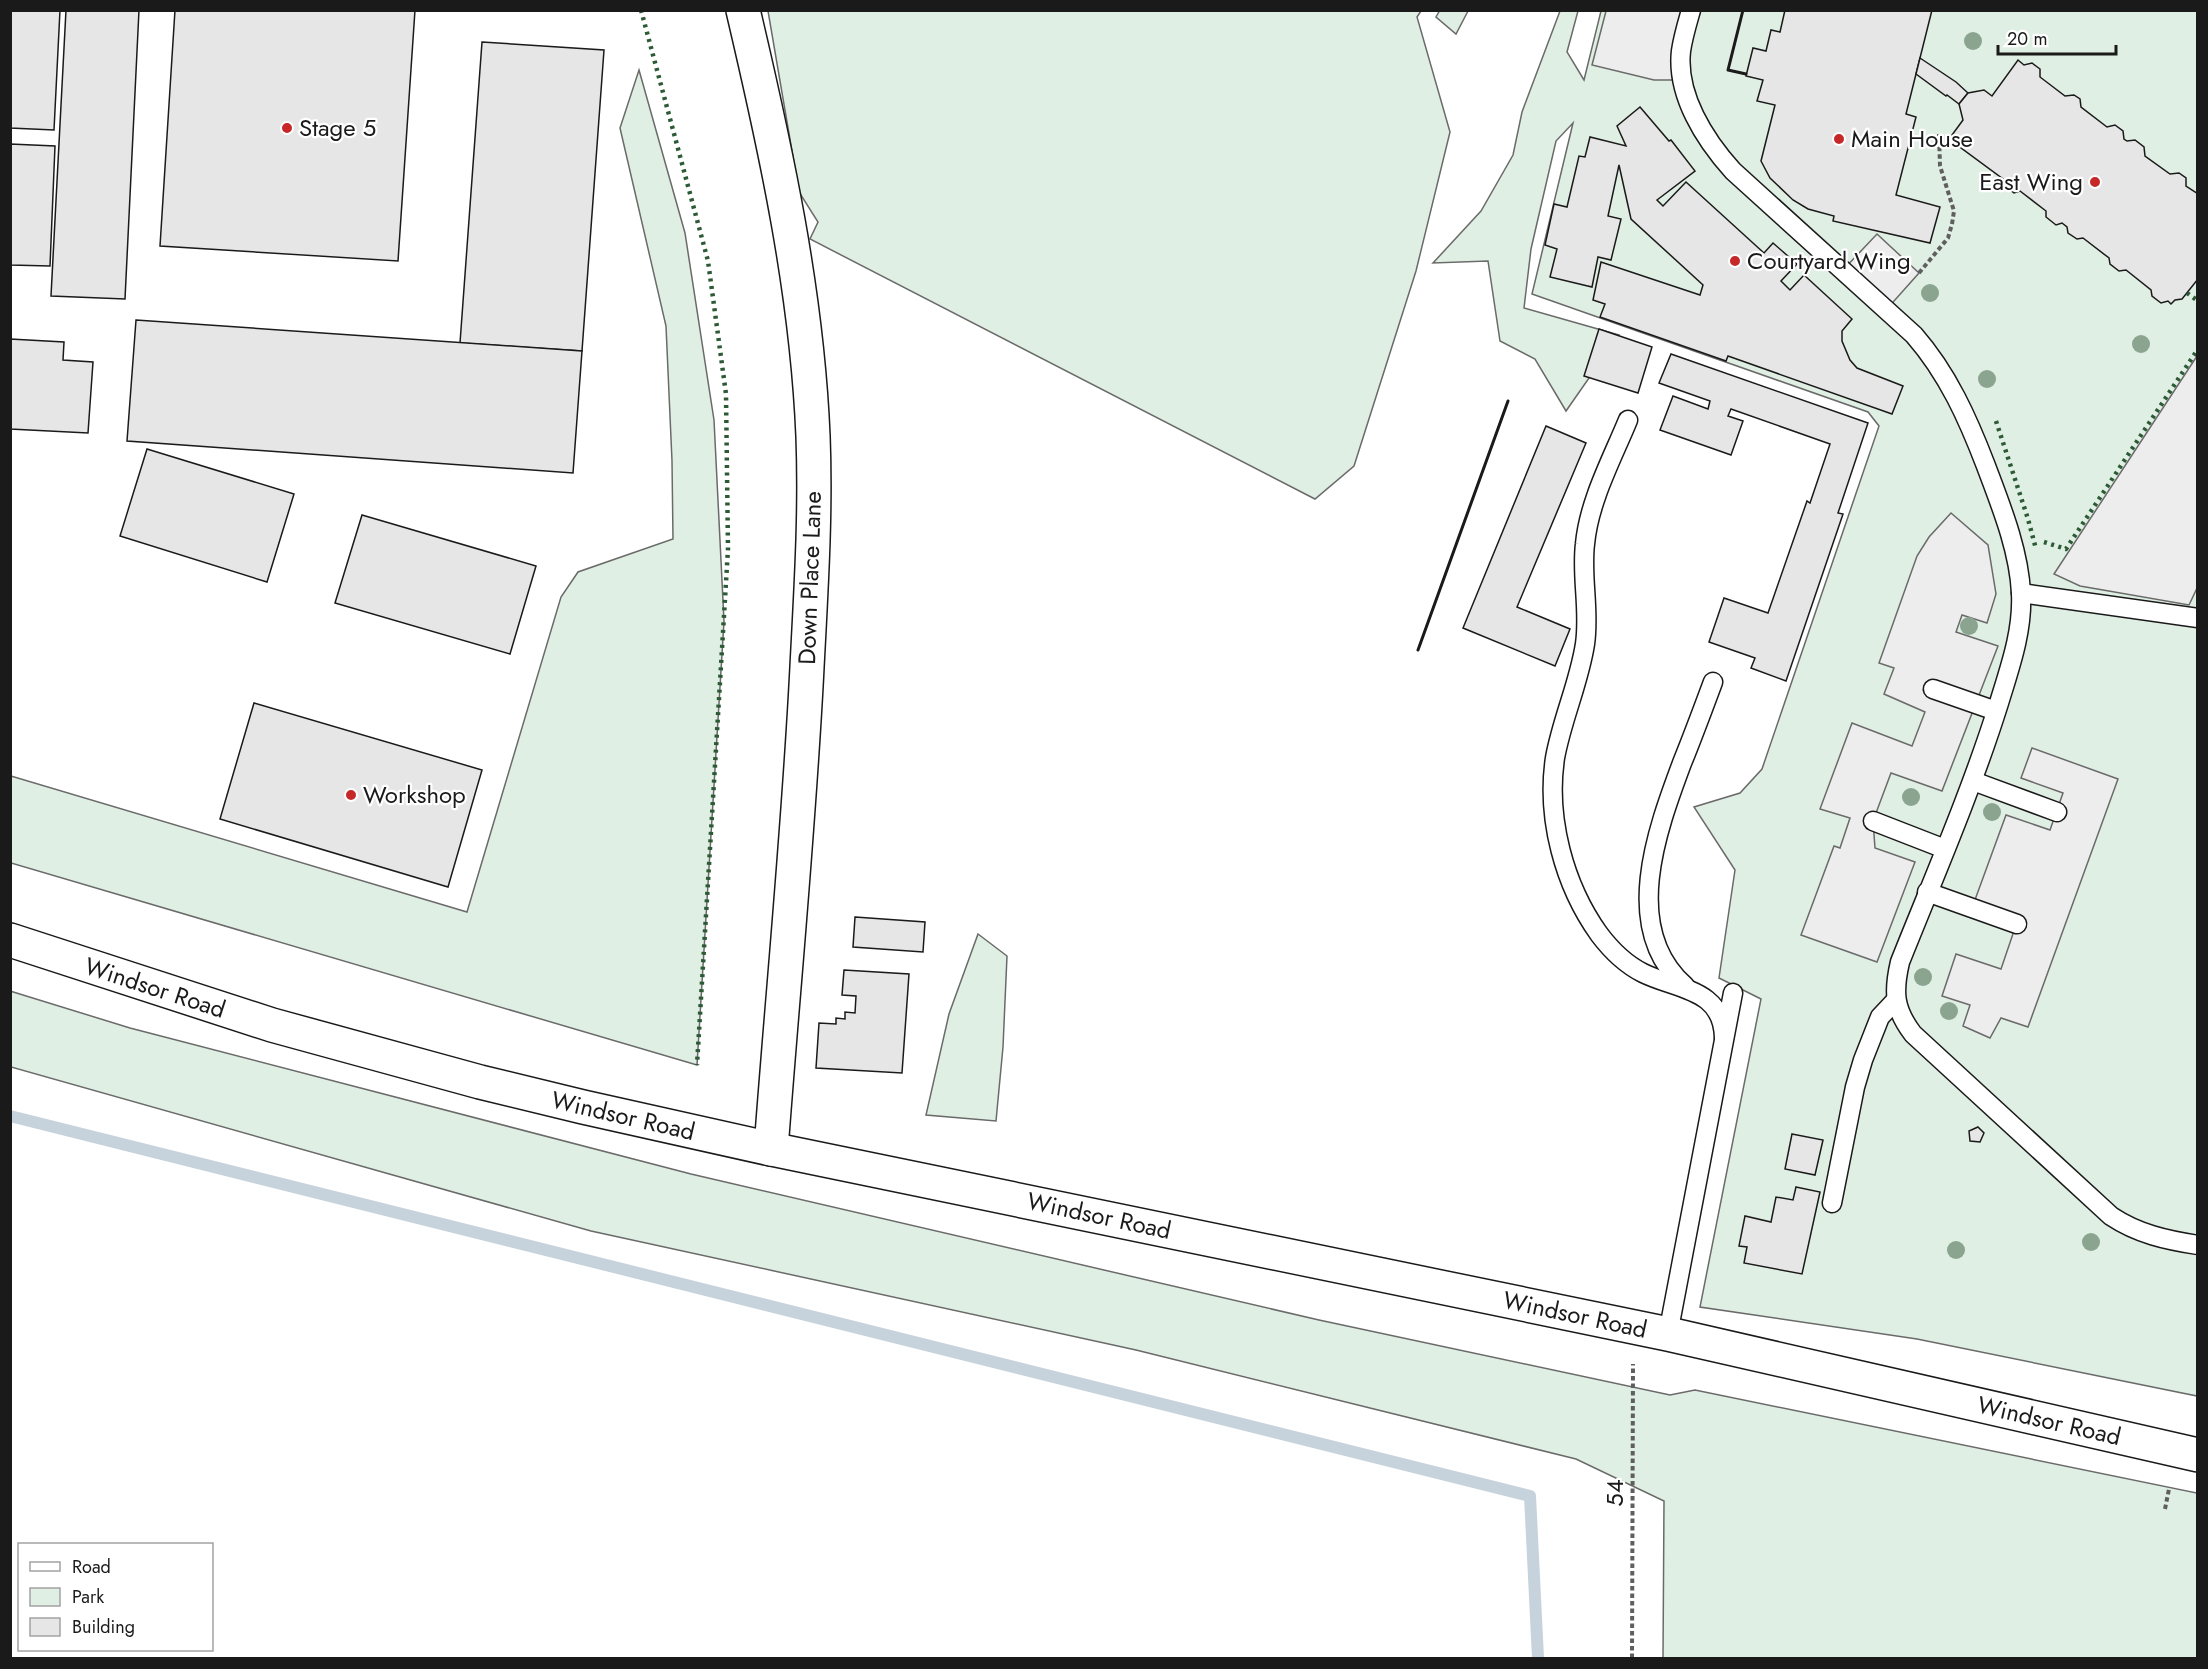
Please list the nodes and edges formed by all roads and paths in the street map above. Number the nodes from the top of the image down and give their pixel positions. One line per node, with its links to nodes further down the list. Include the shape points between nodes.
1 (743, 10): 22 (main road, Down Place Lane, via 785,197 808,369 813,445 803,745)
2 (1691, 10): 6 (lane, via 1681,68 1700,125 1733,171 1930,353 1952,389 1984,463 2005,519)
3 (1939, 135): 4 (path, via 1940,166 1954,211 1948,238)
4 (1919, 273)
5 (1628, 420): 18 (lane, via 1590,518 1585,544 1586,639 1555,756 1555,818 1560,849 1577,899 1600,936 1634,967)
6 (2021, 593): 7 (lane); 10 (lane, via 2018,636)
7 (2198, 618)
8 (1713, 682): 18 (lane, via 1658,832 1651,869 1653,931 1667,966)
9 (1933, 689): 10 (lane)
10 (1996, 711): 11 (lane)
11 (1973, 781): 12 (lane); 14 (lane)
12 (2057, 812)
13 (1873, 821): 14 (lane)
14 (1945, 849): 15 (lane)
15 (1928, 892): 16 (lane); 20 (lane, via 1900,962)
16 (2017, 924)
17 (10, 940): 22 (main road, Windsor Road, via 380,1056)
18 (1688, 989): 21 (lane, via 1710,1000 1717,1009)
19 (1733, 993): 21 (lane)
20 (1896, 1000): 23 (lane, via 1880,1017 1860,1069); 24 (lane, via 1899,1013 1913,1034 2097,1205 2136,1231)
21 (1724, 1038): 26 (lane)
22 (771, 1149): 25 (main road, Windsor Road)
23 (1832, 1203)
24 (2198, 1245)
25 (1633, 1327): 26 (main road, Windsor Road); 30 (path, 54)
26 (1668, 1334): 27 (main road, Windsor Road)
27 (2198, 1455)
28 (2169, 1489): 29 (path)
29 (2165, 1509)
30 (1632, 1659)

